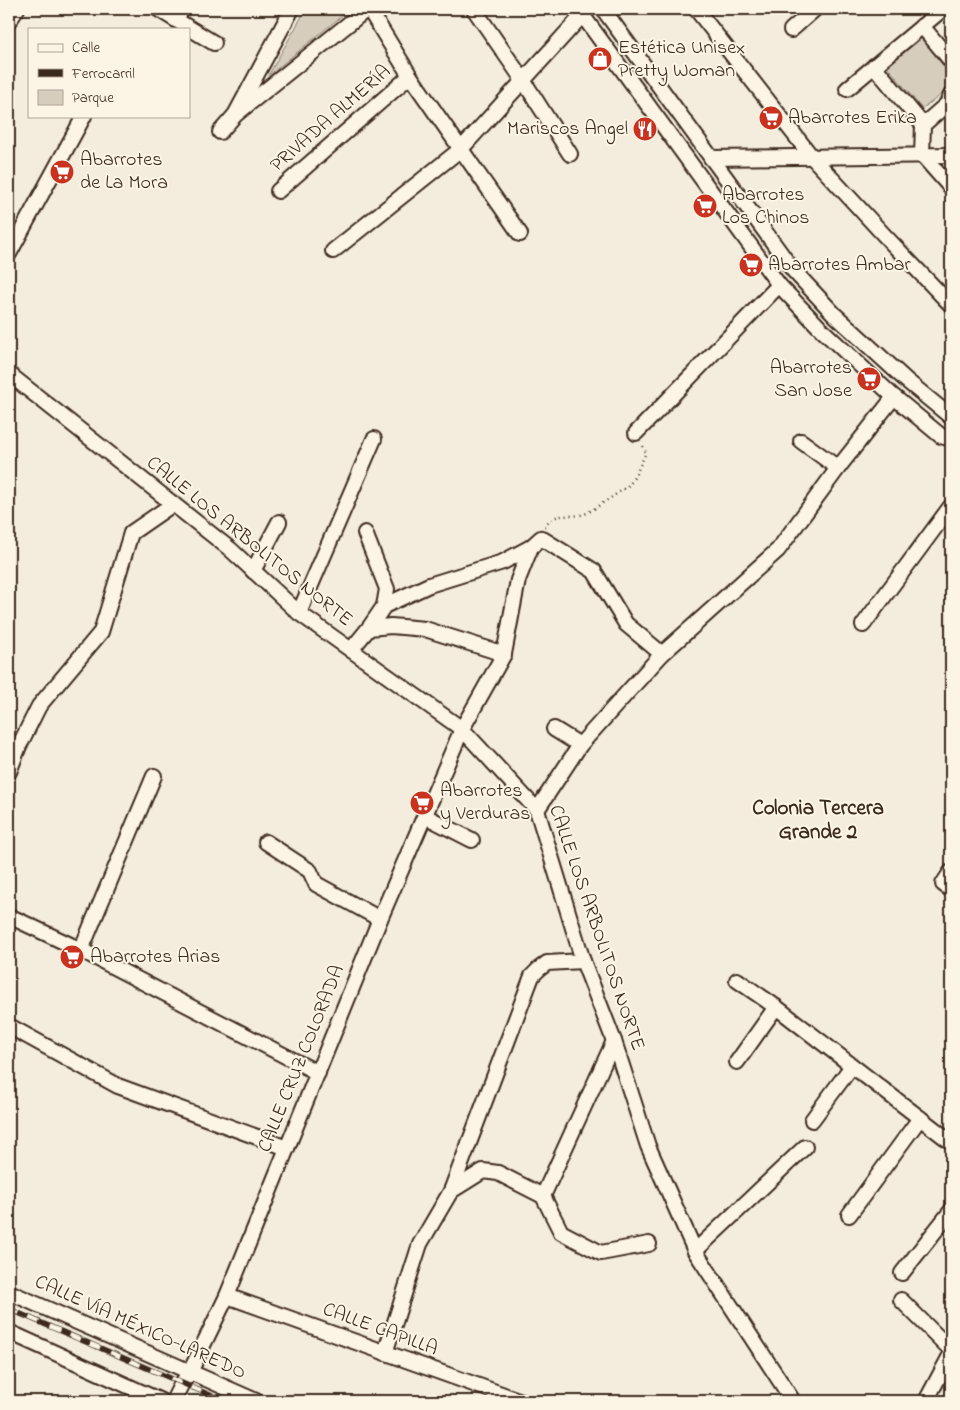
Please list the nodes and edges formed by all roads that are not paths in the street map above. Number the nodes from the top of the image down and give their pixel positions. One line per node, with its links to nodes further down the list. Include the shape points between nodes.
1 (18, 9): 12 (street)
2 (158, 9): 11 (street)
3 (292, 9): 22 (street)
4 (368, 9): 18 (street); 22 (street)
5 (474, 9): 19 (street)
6 (603, 9): 31 (street)
7 (696, 9): 30 (street)
8 (815, 9): 14 (street)
9 (583, 11): 19 (street); 37 (street)
10 (938, 13): 13 (street)
11 (179, 14): 15 (street)
12 (9, 21)
13 (922, 26): 16 (street); 17 (street)
14 (791, 30)
15 (214, 43)
16 (951, 60)
17 (874, 66): 20 (street); 24 (street)
18 (410, 76): 26 (street); 33 (street, PRIVADA ALMERÍA)
19 (523, 80): 26 (street); 27 (street)
20 (846, 89)
21 (951, 95): 24 (street, via 947,104)
22 (235, 115): 25 (street)
23 (83, 118): 36 (street)
24 (923, 125): 28 (street)
25 (220, 132)
26 (461, 149): 34 (street); 35 (street)
27 (570, 154)
28 (922, 155): 29 (street); 30 (street); 32 (street)
29 (951, 155)
30 (812, 157): 31 (street); 38 (street)
31 (712, 158): 41 (street, via 799,277 835,315)
32 (951, 188)
33 (278, 191)
34 (520, 234)
35 (333, 251)
36 (9, 254)
37 (779, 285): 40 (street); 42 (street)
38 (951, 305)
39 (9, 374): 48 (street, CALLE LOS ARBOLITOS NORTE)
40 (894, 398): 43 (street); 47 (street)
41 (951, 417): 43 (street)
42 (636, 433)
43 (946, 437): 46 (street)
44 (374, 439): 55 (street)
45 (801, 441): 47 (street)
46 (951, 447)
47 (838, 468): 60 (street, via 778,550)
48 (173, 504): 53 (street, CALLE LOS ARBOLITOS NORTE); 63 (street, via 131,533 101,632 39,706)
49 (951, 506): 56 (street)
50 (280, 522): 53 (street)
51 (365, 533): 54 (street, via 387,589)
52 (536, 543): 54 (street, via 503,562 429,585); 59 (street, CALLE CRUZ COLORADA, via 518,580); 60 (street, via 594,571 626,624)
53 (254, 571): 55 (street, CALLE LOS ARBOLITOS NORTE)
54 (384, 606): 57 (street)
55 (298, 613): 58 (street, CALLE LOS ARBOLITOS NORTE)
56 (864, 625)
57 (369, 628): 58 (street); 59 (street, via 425,629)
58 (351, 650): 61 (street, CALLE LOS ARBOLITOS NORTE)
59 (504, 654): 61 (street, CALLE CRUZ COLORADA)
60 (662, 654): 64 (street)
61 (462, 729): 67 (street, CALLE LOS ARBOLITOS NORTE); 68 (street, CALLE CRUZ COLORADA)
62 (554, 730): 64 (street)
63 (14, 743): 65 (street)
64 (580, 745): 67 (street)
65 (9, 772)
66 (154, 776): 75 (street)
67 (537, 810): 76 (street, CALLE LOS ARBOLITOS NORTE)
68 (425, 816): 69 (street); 74 (street, CALLE CRUZ COLORADA)
69 (472, 840)
70 (266, 842): 74 (street, via 310,871 316,884)
71 (951, 872): 72 (street, via 943,884)
72 (951, 890)
73 (9, 916): 75 (street)
74 (380, 919): 83 (street, CALLE CRUZ COLORADA)
75 (81, 950): 83 (street)
76 (583, 961): 80 (street, CALLE LOS ARBOLITOS NORTE); 89 (street, via 547,963 532,976)
77 (737, 980): 78 (street)
78 (776, 1007): 81 (street); 82 (street)
79 (9, 1026): 88 (street, via 118,1086)
80 (614, 1041): 90 (street); 94 (street, CALLE LOS ARBOLITOS NORTE, via 648,1146)
81 (737, 1062)
82 (852, 1066): 84 (street); 85 (street)
83 (318, 1073): 88 (street, CALLE CRUZ COLORADA)
84 (920, 1118): 86 (street); 92 (street)
85 (812, 1120)
86 (951, 1142)
87 (805, 1147): 94 (street)
88 (287, 1148): 97 (street, CALLE CRUZ COLORADA)
89 (451, 1191): 90 (street, via 483,1172 498,1173); 100 (street, via 420,1244)
90 (543, 1196): 93 (street, via 561,1232 601,1252)
91 (951, 1211): 95 (street)
92 (849, 1215)
93 (649, 1244)
94 (695, 1252): 108 (street, CALLE LOS ARBOLITOS NORTE)
95 (902, 1272)
96 (9, 1292): 102 (street, CALLE VÍA MÉXICO-LAREDO)
97 (227, 1296): 100 (street, CALLE CAPILLA); 102 (street, CALLE CRUZ COLORADA)
98 (901, 1300): 101 (street)
99 (9, 1332): 104 (street)
100 (385, 1352): 107 (street, CALLE CAPILLA)
101 (951, 1352): 103 (street)
102 (190, 1372): 105 (street, CALLE CRUZ COLORADA); 106 (street, CALLE VÍA MÉXICO-LAREDO)
103 (947, 1372): 109 (street)
104 (161, 1401)
105 (173, 1401)
106 (256, 1401)
107 (521, 1401)
108 (793, 1401)
109 (926, 1401)

